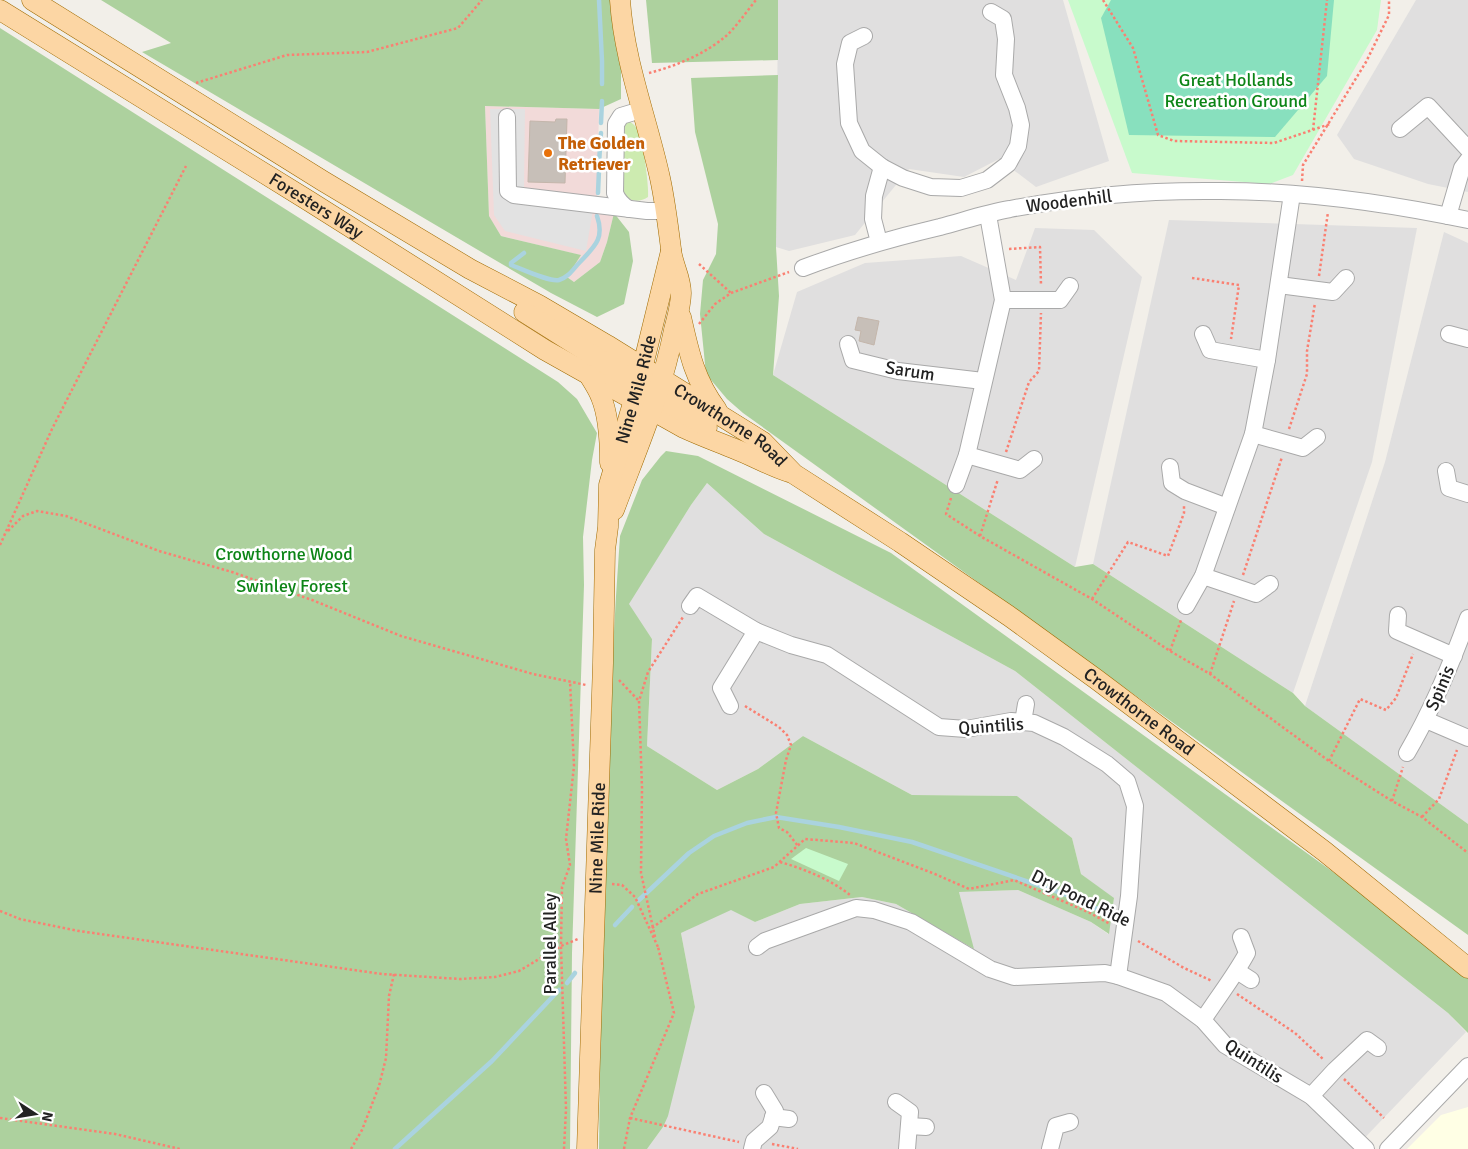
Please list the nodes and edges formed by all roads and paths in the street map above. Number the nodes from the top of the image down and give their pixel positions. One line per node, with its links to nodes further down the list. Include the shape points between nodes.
1 (32, 0): 36 (main road, Foresters Way)
2 (482, 0): 12 (path, via 458,28 368,52 287,55)
3 (620, 0): 13 (main road, Nine Mile Ride)
4 (756, 0): 11 (path, via 728,35 713,46 671,67)
5 (1103, 0): 17 (path, via 1134,48 1158,135 1174,141 1274,144)
6 (1327, 0): 17 (path)
7 (1389, 0): 15 (path, via 1389,15)
8 (0, 10): 54 (main road, Foresters Way)
9 (991, 12): 21 (street, via 1003,19 1006,39 1004,75 1021,125 1018,146 1008,164 987,180 961,188 931,187)
10 (864, 36): 21 (street, via 850,43 846,64 849,123 862,151)
11 (648, 73)
12 (190, 85)
13 (641, 110): 22 (street, via 621,116 616,124); 27 (main road, Nine Mile Ride)
14 (507, 117): 25 (street, via 508,191 514,195)
15 (1330, 124): 17 (path); 23 (path, via 1304,165)
16 (1400, 129): 18 (street, via 1428,106)
17 (1313, 130)
18 (1468, 150)
19 (1468, 160): 29 (street, via 1462,168)
20 (186, 166): 74 (path, via 52,430)
21 (882, 166): 31 (street, via 874,196 873,219)
22 (615, 187): 25 (street, via 609,202); 26 (street, via 617,199)
23 (1296, 195): 24 (street, Woodenhill); 28 (street, Woodenhill, via 1221,190 1148,193 1058,202); 39 (street)
24 (1330, 198): 29 (street, Woodenhill); 41 (path)
25 (603, 205): 26 (street)
26 (629, 209): 27 (street)
27 (667, 211): 32 (main road, Nine Mile Ride)
28 (988, 215): 31 (street, Woodenhill); 33 (street)
29 (1448, 216): 30 (street, Woodenhill)
30 (1468, 220)
31 (879, 242): 35 (street, Woodenhill)
32 (671, 251): 45 (main road, Nine Mile Ride, via 678,271); 53 (main road, Nine Mile Ride)
33 (995, 251): 43 (street); 44 (path, via 1040,247)
34 (699, 264): 42 (path)
35 (803, 268): 42 (path)
36 (470, 269): 53 (main road, Foresters Way); 56 (main road, via 518,308 624,375)
37 (1192, 278): 51 (path, via 1239,285)
38 (1346, 278): 41 (street, via 1333,292)
39 (1279, 285): 41 (street); 52 (street)
40 (1070, 286): 44 (street, via 1060,300)
41 (1317, 290): 61 (path, via 1307,351 1307,374)
42 (731, 293): 46 (path)
43 (1003, 300): 44 (street); 55 (street)
44 (1041, 300): 64 (path, via 1039,371 1029,382)
45 (679, 308): 57 (main road, Nine Mile Ride); 58 (main road, via 690,361 701,386)
46 (694, 325)
47 (1203, 334): 51 (street, via 1210,350)
48 (1449, 334): 49 (street)
49 (1468, 339)
50 (848, 344): 55 (street, Sarum, via 853,360 898,371)
51 (1229, 353): 52 (street)
52 (1267, 360): 59 (street)
53 (643, 366): 56 (main road, Nine Mile Ride); 57 (main road, Foresters Way)
54 (589, 376): 56 (main road, Foresters Way); 68 (main road, via 604,409 609,442)
55 (983, 381): 62 (street)
56 (636, 394): 57 (main road); 68 (main road, Nine Mile Ride)
57 (656, 394): 58 (main road, Crowthorne Road); 67 (main road, Crowthorne Road, via 707,439); 73 (main road, Nine Mile Ride)
58 (720, 415): 67 (main road, Crowthorne Road, via 763,442)
59 (1253, 434): 61 (street); 72 (street)
60 (1317, 437): 61 (street, via 1303,448)
61 (1285, 442): 79 (path, via 1281,464)
62 (967, 455): 64 (street); 69 (street)
63 (1034, 459): 64 (street, via 1020,470)
64 (1002, 466): 75 (path)
65 (1170, 467): 70 (street, via 1172,483)
66 (1446, 472): 71 (street, via 1449,488)
67 (794, 474): 114 (main road, Crowthorne Road, via 1044,640 1324,851)
68 (609, 485): 73 (main road, Nine Mile Ride)
69 (956, 485): 75 (path, via 946,514)
70 (1186, 491): 72 (street); 80 (path, via 1184,513 1168,556 1128,542)
71 (1468, 494)
72 (1227, 507): 77 (street)
73 (608, 528): 109 (main road, Nine Mile Ride)
74 (8, 531): 76 (path); 112 (path, Parallel Alley, via 23,516 37,511 66,516 312,600 400,636 570,682 574,766 566,839 570,865 562,887)
75 (980, 536): 80 (path)
76 (0, 545)
77 (1203, 576): 79 (street); 82 (street)
78 (1270, 584): 79 (street, via 1256,594)
79 (1238, 588): 89 (path)
80 (1092, 599): 87 (path)
81 (690, 606): 85 (street, Quintilis, via 697,596); 91 (path, via 648,672)
82 (1186, 606): 87 (path)
83 (1398, 615): 86 (street, Spinis, via 1397,630)
84 (1468, 618): 88 (street, Spinis)
85 (756, 631): 93 (street, via 722,688); 95 (street, Quintilis, via 827,656 939,727 966,729)
86 (1418, 641): 88 (street, Spinis); 98 (path, via 1396,698 1386,710 1360,699)
87 (1170, 651): 89 (path)
88 (1454, 656): 94 (street, Spinis)
89 (1210, 674): 98 (path)
90 (617, 678): 91 (path)
91 (639, 701): 107 (path, via 641,873)
92 (1026, 704): 95 (street)
93 (730, 706): 101 (path, via 742,704 779,727 787,736 791,746 776,813 779,828 787,832)
94 (1426, 720): 96 (street, Spinis); 97 (street, Spinis)
95 (1024, 722): 108 (street, Quintilis, via 1034,723 1064,737 1127,781 1135,806)
96 (1465, 737): 100 (path, via 1439,799)
97 (1407, 753): 99 (path)
98 (1329, 761): 99 (path)
99 (1392, 801): 100 (path)
100 (1422, 817): 102 (path)
101 (798, 846): 103 (path, Dry Pond Ride); 108 (path, Dry Pond Ride, via 805,839 854,843 969,889 1014,880)
102 (1468, 853)
103 (780, 862): 105 (path, via 839,886 850,895); 107 (path, Dry Pond Ride, via 774,868 698,894)
104 (608, 886): 113 (path, via 622,885 635,897)
105 (856, 908): 111 (street, Quintilis, via 788,940); 117 (street, Quintilis, via 874,910 911,922 990,969 1014,978 1105,973)
106 (0, 911): 116 (path, via 20,919 79,931)
107 (652, 928): 113 (path)
108 (1124, 932): 117 (street, Quintilis); 119 (path, Dry Pond Ride, via 1184,968)
109 (593, 934): 112 (path); 138 (main road, Nine Mile Ride)
110 (1241, 937): 115 (street, via 1247,953)
111 (759, 941)
112 (562, 946): 116 (path, via 519,970 495,977 460,980); 137 (path, Parallel Alley)
113 (658, 947): 128 (path, via 674,1013)
114 (1464, 963)
115 (1237, 971): 118 (street); 119 (street)
116 (394, 974): 136 (path, via 389,996 386,1058 379,1086)
117 (1118, 976): 120 (street, Quintilis, via 1166,994)
118 (1251, 980)
119 (1224, 986): 120 (street); 123 (path, Dry Pond Ride, via 1295,1033)
120 (1202, 1020): 125 (street, Quintilis, via 1225,1045)
121 (1378, 1048): 123 (street, via 1367,1040)
122 (1468, 1066): 143 (street)
123 (1335, 1070): 125 (street); 129 (path, Dry Pond Ride)
124 (764, 1092): 133 (street, via 781,1118)
125 (1311, 1096): 142 (street, Quintilis)
126 (896, 1102): 131 (street, via 910,1112)
127 (0, 1118): 135 (path, via 115,1134)
128 (630, 1118): 133 (path); 139 (path)
129 (1384, 1118)
130 (1070, 1122): 134 (street, via 1056,1126)
131 (909, 1126): 132 (street); 141 (street)
132 (926, 1127)
133 (753, 1145): 140 (path)
134 (1046, 1147)
135 (180, 1149)
136 (351, 1149)
137 (564, 1149)
138 (587, 1149)
139 (624, 1149)
140 (798, 1149)
141 (907, 1149)
142 (1366, 1149)
143 (1388, 1149)

